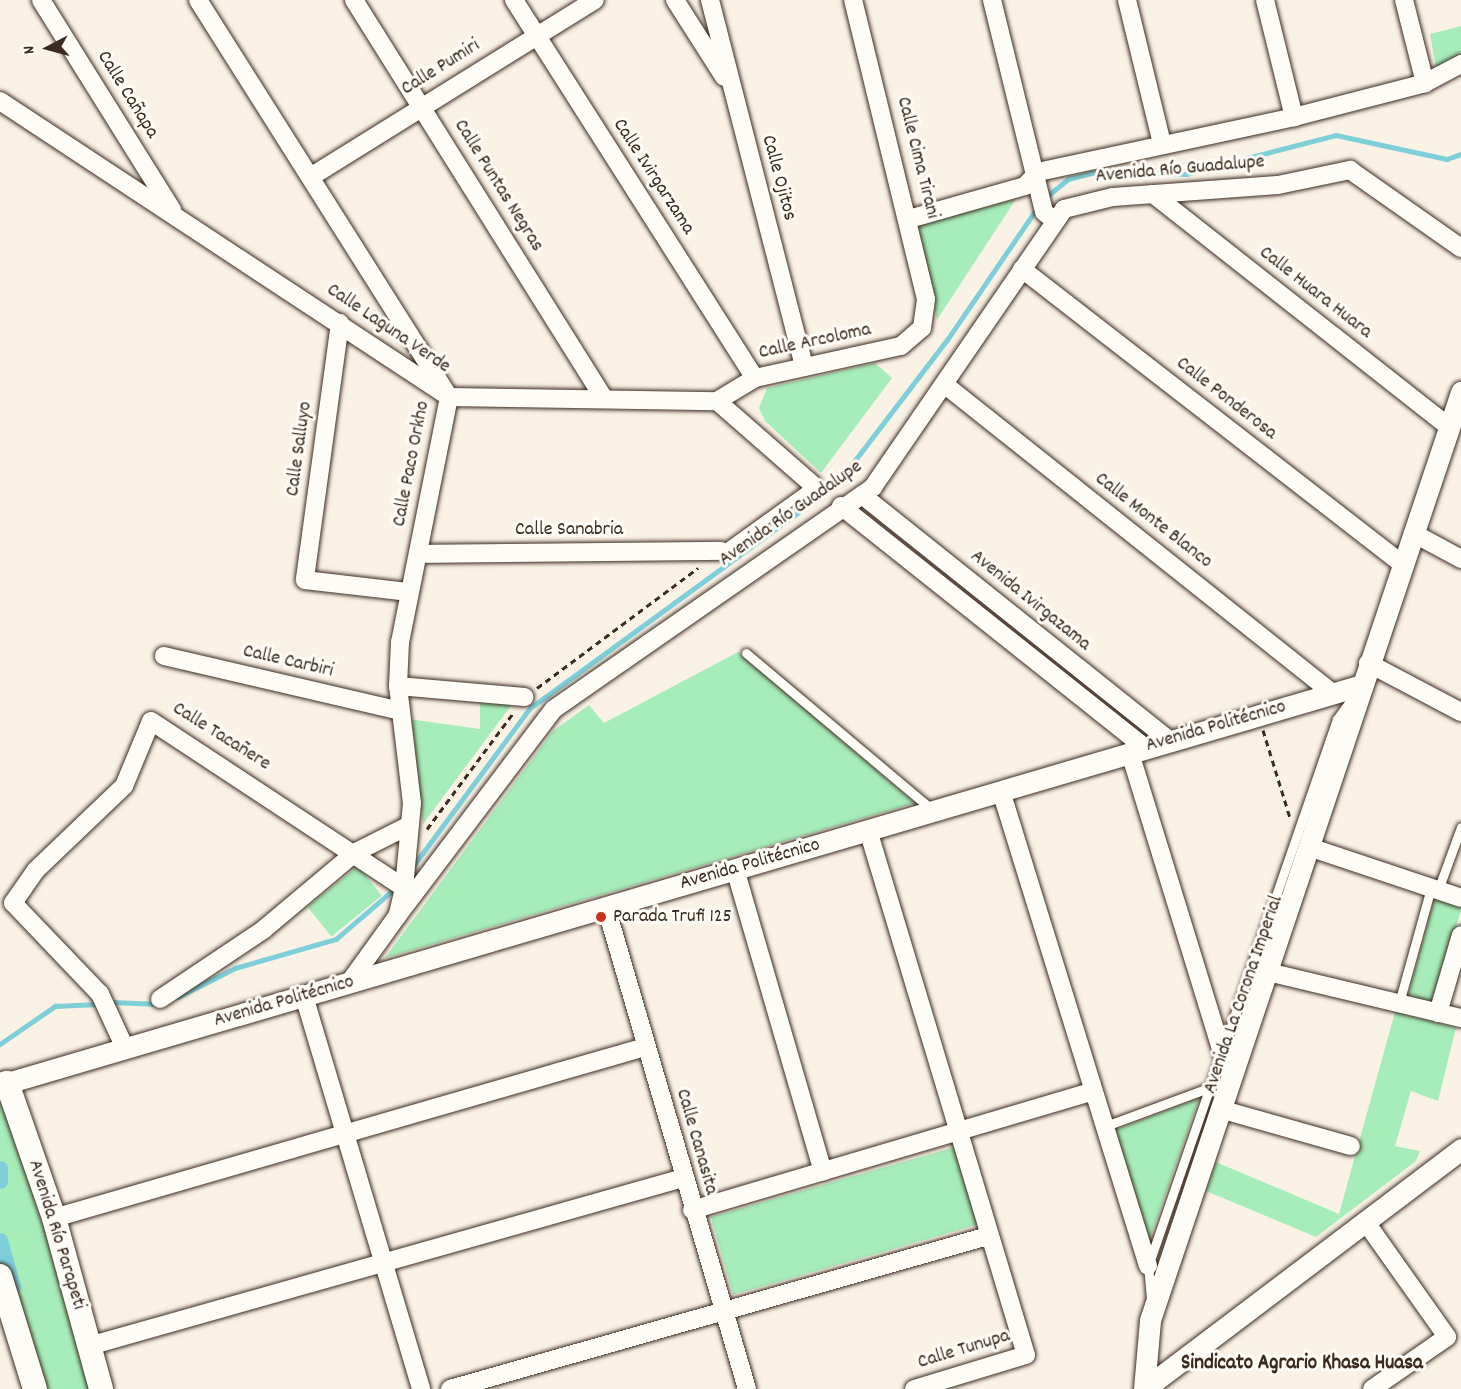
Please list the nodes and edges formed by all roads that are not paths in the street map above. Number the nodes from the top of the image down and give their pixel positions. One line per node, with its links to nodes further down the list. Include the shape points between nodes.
1 (41, 0): 24 (street, Calle Cañapa)
2 (198, 0): 22 (street, Calle Paco Orkho)
3 (354, 0): 18 (street, Calle Puntas Negras)
4 (514, 0): 13 (street, Calle Ivirgarzama)
5 (595, 0): 13 (street, Calle Pumiri)
6 (675, 0): 16 (street)
7 (710, 0): 16 (street, Calle Ojitos)
8 (853, 0): 26 (street, Calle Cima Tirani)
9 (992, 0): 21 (street)
10 (1127, 0): 20 (street)
11 (1265, 0): 19 (street)
12 (1404, 0): 15 (street)
13 (536, 36): 18 (street, Calle Pumiri); 32 (street, Calle Ivirgarzama)
14 (1461, 64): 15 (street, Avenida Río Guadalupe)
15 (1425, 83): 19 (street, Avenida Río Guadalupe)
16 (733, 92): 31 (street, Calle Ojitos)
17 (0, 101): 24 (street, Calle Laguna Verde)
18 (422, 107): 22 (street, Calle Pumiri); 34 (street, Calle Puntas Negras)
19 (1294, 117): 20 (street, Avenida Río Guadalupe, via 1188,144)
20 (1162, 144): 21 (street, Avenida Río Guadalupe)
21 (1038, 172): 25 (street); 26 (street, via 1025,186)
22 (312, 176): 35 (street, Calle Paco Orkho)
23 (1153, 194): 25 (street, Avenida Río Guadalupe, via 1091,200); 27 (street, Avenida Río Guadalupe, via 1278,185 1350,170); 37 (street, Calle Huara Huara)
24 (175, 214): 29 (street, Calle Laguna Verde)
25 (1049, 216): 28 (street, Avenida Río Guadalupe)
26 (909, 219): 30 (street, Calle Cima Tirani, via 926,299)
27 (1461, 248)
28 (1022, 269): 33 (street, Avenida Río Guadalupe); 45 (street, Calle Ponderosa)
29 (340, 323): 35 (street, Calle Laguna Verde); 46 (street, Calle Salluyo, via 305,580)
30 (922, 328): 31 (street, Calle Arcoloma, via 901,346)
31 (804, 367): 32 (street, Calle Arcoloma)
32 (755, 378): 36 (street, Calle Arcoloma)
33 (944, 384): 39 (street, Avenida Río Guadalupe, via 887,470); 52 (street, Calle Monte Blanco)
34 (602, 396): 35 (street, Calle Laguna Verde); 36 (street, Calle Laguna Verde)
35 (449, 397): 43 (street, Calle Paco Orkho)
36 (717, 401): 38 (street)
37 (1457, 410): 41 (street, Avenida La Corona Imperial)
38 (813, 485): 42 (lane, Avenida Río Guadalupe)
39 (862, 495): 40 (street, Avenida Río Guadalupe); 56 (street, Avenida Ivirgazama)
40 (842, 506): 57 (street); 70 (street, Avenida Río Guadalupe, via 554,709)
41 (1413, 533): 44 (street); 45 (street, Avenida La Corona Imperial)
42 (721, 551): 43 (street, Calle Sanabria)
43 (418, 554): 46 (street, Calle Paco Orkho)
44 (1461, 559)
45 (1402, 564): 49 (street, Avenida La Corona Imperial)
46 (409, 592): 51 (street, Calle Paco Orkho)
47 (746, 653): 59 (lane)
48 (164, 656): 54 (street, Calle Carbiri)
49 (1368, 663): 50 (street, Avenida La Corona Imperial); 55 (street)
50 (1362, 685): 52 (street, Avenida Politécnico); 63 (street, Avenida La Corona Imperial)
51 (398, 686): 53 (street); 54 (street, Calle Paco Orkho)
52 (1333, 693): 56 (street, Avenida Politécnico)
53 (525, 697)
54 (401, 711): 60 (street, Calle Paco Orkho)
55 (1461, 712)
56 (1170, 741): 57 (street, Avenida Politécnico)
57 (1137, 751): 58 (street, Avenida Politécnico); 81 (street)
58 (1001, 791): 59 (street, Avenida Politécnico); 84 (street)
59 (933, 811): 62 (street, Avenida Politécnico)
60 (410, 825): 64 (street); 66 (street, Calle Paco Orkho)
61 (1461, 827): 67 (lane)
62 (868, 830): 65 (street, Avenida Politécnico); 87 (street)
63 (1305, 841): 67 (street); 72 (street, Avenida La Corona Imperial); 81 (lane, Avenida La Corona Imperial)
64 (356, 852): 66 (street, Calle Tacañere); 75 (street, via 263,930); 80 (street, Calle Tacañere, via 151,721 124,786 36,870 13,903 99,994)
65 (735, 869): 69 (street, Avenida Politécnico); 91 (street)
66 (404, 888): 70 (street, Calle Paco Orkho)
67 (1434, 889): 68 (street); 76 (lane)
68 (1461, 898)
69 (606, 907): 73 (street, Avenida Politécnico); 79 (street, Calle Canasita)
70 (398, 915): 73 (street, Avenida Río Guadalupe)
71 (1461, 934): 77 (street)
72 (1268, 972): 76 (street); 85 (street, Avenida La Corona Imperial)
73 (349, 983): 74 (street, Avenida Politécnico)
74 (304, 996): 80 (street, Avenida Politécnico); 88 (street)
75 (160, 999)
76 (1399, 1003): 77 (street)
77 (1438, 1013): 78 (street)
78 (1461, 1018)
79 (645, 1047): 88 (street); 92 (street, Calle Canasita)
80 (125, 1048): 82 (street, Avenida Politécnico)
81 (1223, 1056): 83 (lane, Avenida La Corona Imperial)
82 (4, 1084): 94 (main road, Avenida Río Parapeti)
83 (1211, 1087): 86 (lane); 98 (lane, Avenida La Corona Imperial)
84 (1091, 1092): 86 (street); 87 (street)
85 (1220, 1109): 89 (street); 101 (street, Avenida La Corona Imperial)
86 (1103, 1127): 98 (street)
87 (958, 1131): 91 (street); 96 (street)
88 (344, 1134): 94 (street); 97 (street)
89 (1351, 1146)
90 (1461, 1149): 95 (street)
91 (824, 1171): 93 (street)
92 (683, 1178): 93 (street, Calle Canasita); 97 (street)
93 (692, 1210): 100 (street, Calle Canasita)
94 (54, 1218): 102 (main road, Avenida Río Parapeti)
95 (1365, 1221): 103 (street, via 1447,1336); 110 (street)
96 (988, 1236): 100 (street); 109 (street, Calle Tunupa, via 1026,1355)
97 (383, 1266): 102 (street); 106 (street)
98 (1148, 1266): 101 (lane, Avenida La Corona Imperial)
99 (0, 1276): 104 (main road)
100 (723, 1311): 107 (street); 108 (street, Calle Canasita)
101 (1153, 1311): 110 (street, Avenida La Corona Imperial, via 1142,1362)
102 (89, 1346): 105 (main road, Avenida Río Parapeti)
103 (1390, 1383): 111 (street)
104 (34, 1389)
105 (101, 1389)
106 (421, 1389)
107 (450, 1389)
108 (747, 1389)
109 (914, 1389)
110 (1144, 1389)
111 (1372, 1389)

